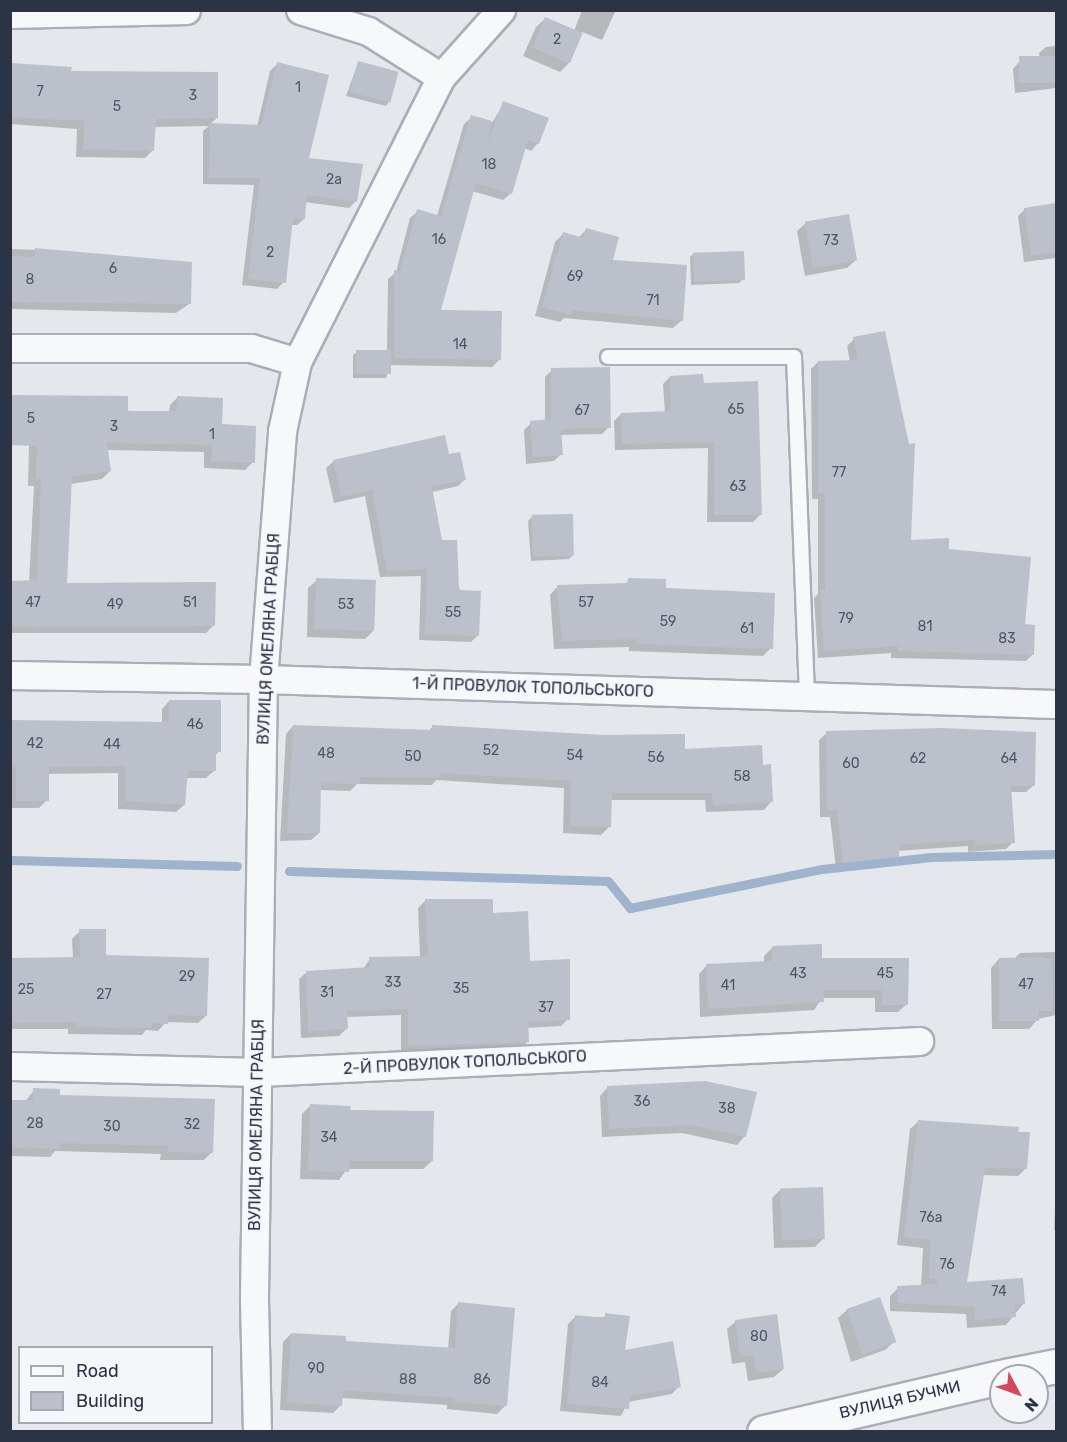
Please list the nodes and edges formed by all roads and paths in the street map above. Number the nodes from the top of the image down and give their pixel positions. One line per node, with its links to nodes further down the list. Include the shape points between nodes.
1 (186, 10): 4 (street)
2 (300, 10): 5 (street, via 368,31)
3 (501, 10): 5 (street, ВУЛИЦЯ ОМЕЛЯНА ГРАБЦЯ)
4 (10, 14)
5 (441, 77): 8 (street, ВУЛИЦЯ ОМЕЛЯНА ГРАБЦЯ)
6 (10, 348): 8 (street, via 251,348)
7 (608, 357): 11 (lane, via 794,357)
8 (297, 362): 10 (street, ВУЛИЦЯ ОМЕЛЯНА ГРАБЦЯ, via 282,431)
9 (10, 675): 10 (street, 1-Й ПРОВУЛОК ТОПОЛЬСЬКОГО)
10 (263, 679): 11 (street, 1-Й ПРОВУЛОК ТОПОЛЬСЬКОГО); 15 (street, ВУЛИЦЯ ОМЕЛЯНА ГРАБЦЯ)
11 (807, 697): 12 (street, 1-Й ПРОВУЛОК ТОПОЛЬСЬКОГО)
12 (1054, 704)
13 (919, 1041): 15 (street, 2-Й ПРОВУЛОК ТОПОЛЬСЬКОГО)
14 (10, 1066): 15 (street, 2-Й ПРОВУЛОК ТОПОЛЬСЬКОГО)
15 (259, 1072): 17 (street, ВУЛИЦЯ ОМЕЛЯНА ГРАБЦЯ, via 254,1297)
16 (989, 1379): 18 (street, ВУЛИЦЯ БУЧМИ)
17 (257, 1431)
18 (764, 1431)

